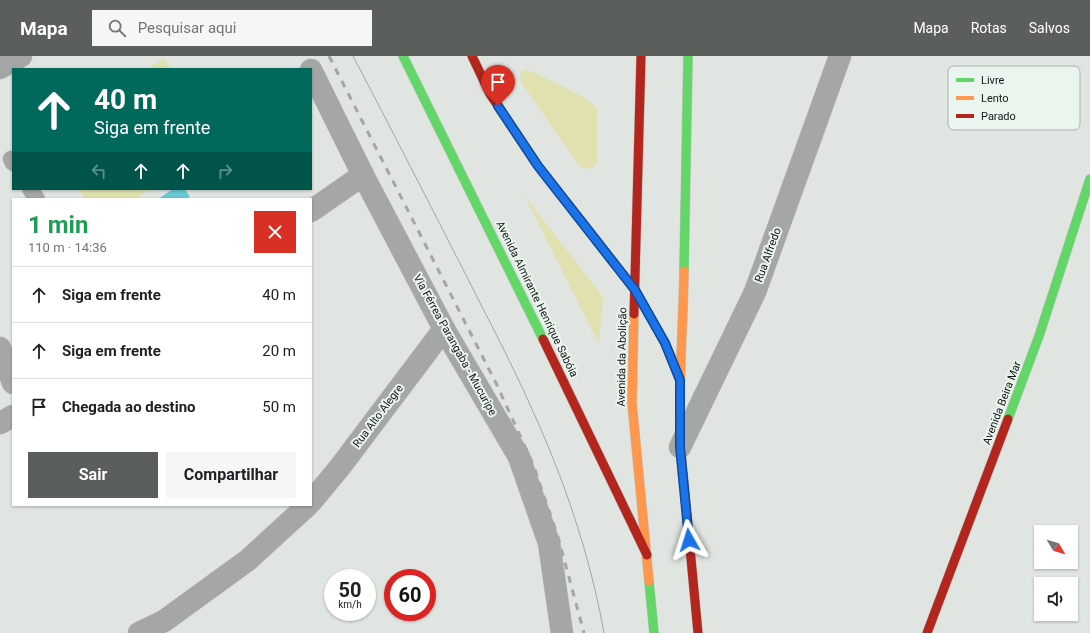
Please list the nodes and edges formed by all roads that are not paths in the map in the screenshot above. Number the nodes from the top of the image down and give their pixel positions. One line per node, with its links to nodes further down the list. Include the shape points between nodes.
1 (21, 56): 8 (street)
2 (304, 56): 9 (street, Via Férrea Parangaba - Mucuripe)
3 (403, 56): 24 (main road, Avenida Almirante Henrique Sabóia, via 576,406)
4 (472, 56): 14 (main road, via 490,94 538,166)
5 (641, 56): 14 (main road, Avenida da Abolição)
6 (688, 56): 18 (main road)
7 (840, 56): 21 (street, Rua Alfredo, via 755,292)
8 (0, 68)
9 (310, 68)
10 (312, 71): 11 (street, Via Férrea Parangaba - Mucuripe)
11 (363, 175): 13 (street); 15 (street, Via Férrea Parangaba - Mucuripe)
12 (1090, 179): 29 (main road, Avenida Beira Mar, via 1040,336)
13 (312, 210)
14 (635, 290): 18 (main road, via 665,343); 24 (main road, Avenida da Abolição, via 632,404)
15 (444, 329): 22 (street, Rua Alto Alegre, via 340,468); 26 (street, Via Férrea Parangaba - Mucuripe, via 519,457 549,543)
16 (0, 348): 17 (street)
17 (12, 380)
18 (680, 380): 21 (main road)
19 (12, 417): 20 (street)
20 (0, 423)
21 (680, 447): 28 (main road)
22 (312, 501)
23 (307, 506): 25 (street, via 248,560 164,622)
24 (646, 555): 27 (main road, Avenida da Abolição)
25 (139, 633)
26 (562, 633)
27 (654, 633)
28 (698, 633)
29 (927, 633)

